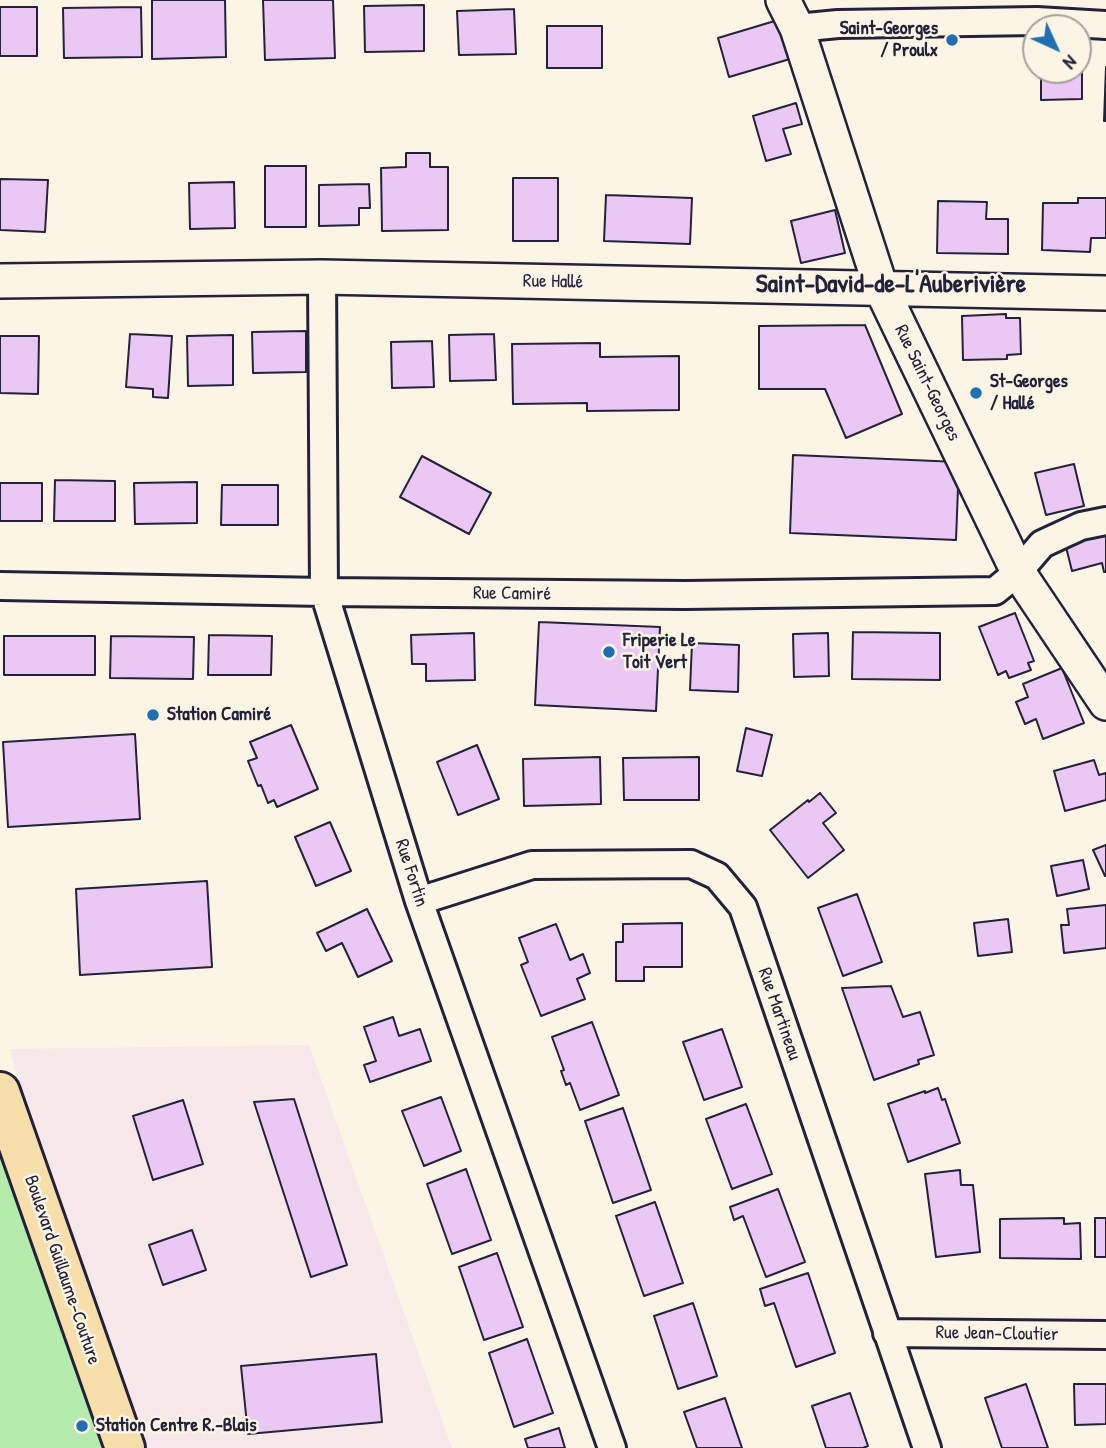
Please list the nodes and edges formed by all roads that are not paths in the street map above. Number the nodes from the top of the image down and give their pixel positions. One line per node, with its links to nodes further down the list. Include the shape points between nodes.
1 (790, 14): 2 (street, via 838,24 1037,21); 5 (street, Rue Saint-Georges)
2 (1106, 25)
3 (322, 277): 4 (street, Rue Hallé); 5 (street, Rue Hallé); 10 (street, Rue Fortin)
4 (0, 281)
5 (881, 288): 6 (street, Rue Hallé); 8 (street, Rue Saint-Georges)
6 (1106, 293)
7 (1106, 521): 8 (street, Rue Camiré, via 1081,526 1042,544)
8 (1018, 572): 10 (street, Rue Camiré, via 995,591 685,595); 11 (street, Rue Saint-Georges)
9 (0, 586): 10 (street, Rue Camiré)
10 (324, 592): 12 (street, Rue Fortin)
11 (1106, 703)
12 (419, 901): 14 (street, Rue Martineau, via 532,865 691,864 717,876 743,907); 17 (street, Rue Fortin)
13 (0, 1091): 16 (main road, Boulevard Guillaume-Couture)
14 (887, 1333): 15 (street, Rue Jean-Cloutier); 18 (street, Rue Martineau)
15 (1106, 1335)
16 (125, 1448)
17 (612, 1448)
18 (927, 1448)

